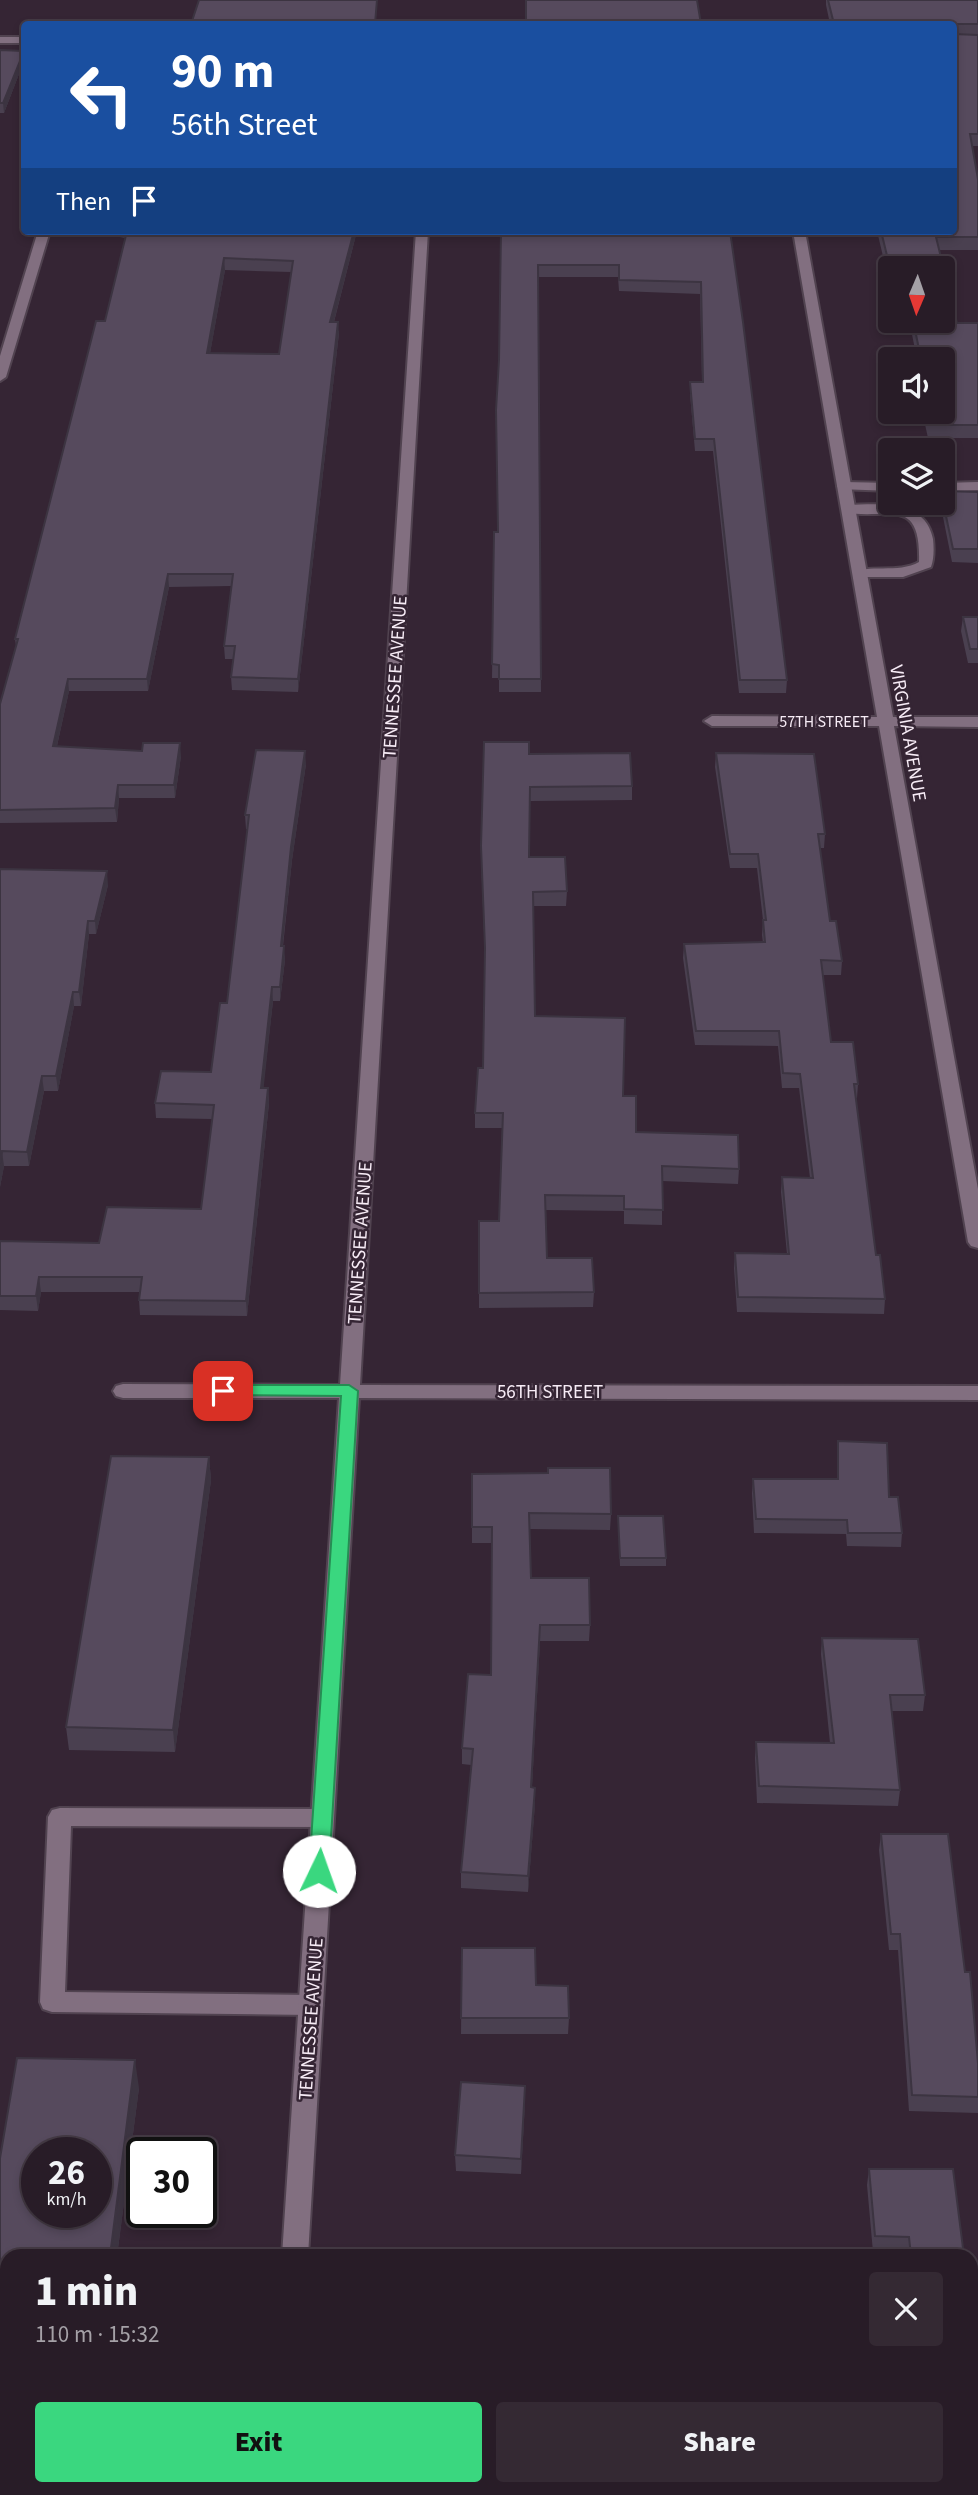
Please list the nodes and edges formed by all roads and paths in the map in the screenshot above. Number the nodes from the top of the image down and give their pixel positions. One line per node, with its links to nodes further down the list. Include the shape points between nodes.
1 (0, 40): 2 (street)
2 (21, 40)
3 (43, 235): 6 (street)
4 (422, 235): 18 (street, TENNESSEE AVENUE)
5 (800, 235): 7 (street, VIRGINIA AVENUE)
6 (0, 377)
7 (844, 486): 9 (street); 11 (street, VIRGINIA AVENUE)
8 (978, 486): 10 (street)
9 (878, 487)
10 (955, 487)
11 (848, 509): 12 (street, VIRGINIA AVENUE); 12 (street, via 905,511 923,528 926,564 918,570)
12 (860, 574): 14 (street, VIRGINIA AVENUE)
13 (712, 721): 14 (street, 57TH STREET)
14 (886, 721): 15 (street, 57TH STREET); 16 (street, VIRGINIA AVENUE)
15 (978, 722)
16 (978, 1242)
17 (123, 1391): 18 (street, 56TH STREET)
18 (349, 1391): 19 (street, 56TH STREET); 20 (street, TENNESSEE AVENUE)
19 (978, 1393)
20 (322, 1818): 21 (street, TENNESSEE AVENUE); 21 (street, via 60,1817 52,2002)
21 (311, 2005): 22 (street, TENNESSEE AVENUE)
22 (295, 2249)

